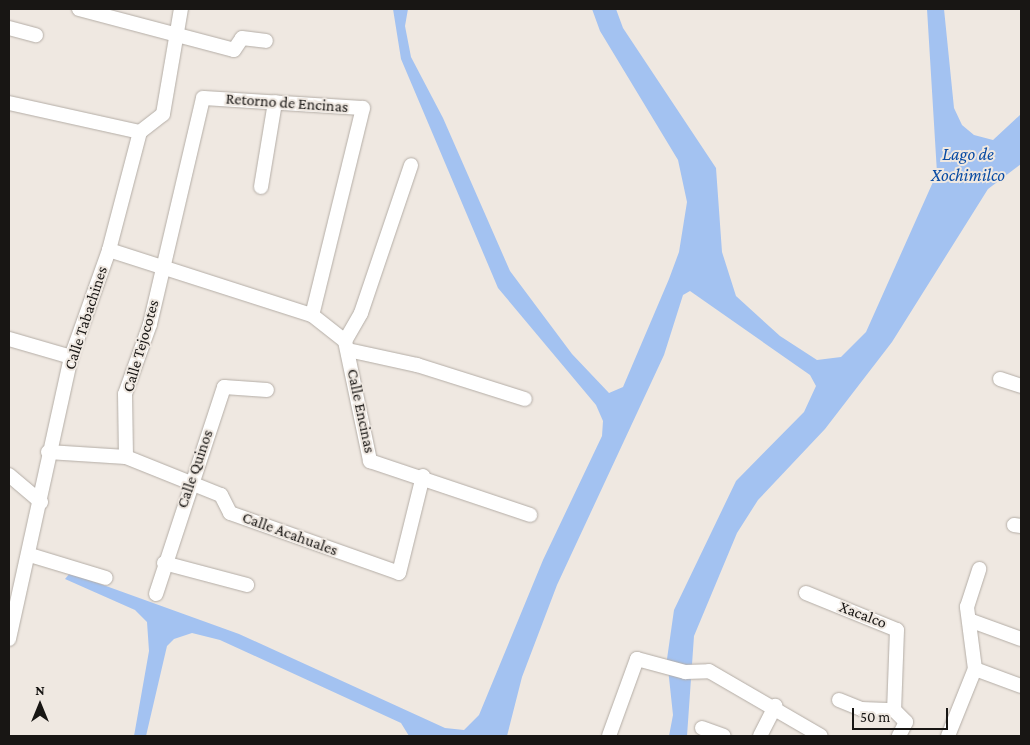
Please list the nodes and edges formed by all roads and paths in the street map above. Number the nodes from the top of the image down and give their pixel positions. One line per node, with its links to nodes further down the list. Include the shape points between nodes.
1 (79, 9): 4 (street)
2 (181, 9): 4 (street)
3 (9, 28): 5 (street)
4 (176, 34): 6 (street, via 234,50 242,38); 9 (street, via 163,114)
5 (36, 35)
6 (266, 41)
7 (275, 102): 11 (street); 13 (street, Retorno de Encinas, via 203,98); 14 (street, Retorno de Encinas, via 363,108)
8 (9, 103): 9 (street)
9 (140, 132): 12 (street, Calle Tabachines)
10 (411, 165): 16 (street)
11 (261, 187)
12 (109, 250): 13 (street); 17 (street, Calle Tabachines)
13 (162, 266): 14 (street); 23 (street, Calle Tejocotes, via 150,324 125,394)
14 (312, 315): 16 (street)
15 (9, 339): 17 (street)
16 (347, 346): 21 (street); 25 (street, Calle Encinas, via 370,461)
17 (71, 357): 22 (street, Calle Tabachines)
18 (1000, 379): 19 (street)
19 (1021, 386)
20 (267, 390): 26 (street, Calle Quinos, via 224,387)
21 (525, 399)
22 (48, 452): 23 (street, Calle Acahuales); 27 (street, Calle Tabachines)
23 (126, 457): 26 (street, Calle Acahuales)
24 (9, 475): 27 (street)
25 (423, 476): 26 (street, Calle Acahuales, via 398,573 230,513 221,495); 28 (street)
26 (190, 481): 30 (street, Calle Quinos)
27 (41, 502): 29 (street, Calle Tabachines)
28 (530, 515)
29 (30, 555): 32 (street); 36 (street, Calle Tabachines)
30 (164, 563): 33 (street); 35 (street, Calle Quinos)
31 (979, 569): 37 (street, via 967,607)
32 (106, 578)
33 (247, 585)
34 (806, 593): 44 (street, Xacalco, via 897,630)
35 (156, 594)
36 (11, 616): 39 (street, Calle Tabachines)
37 (969, 620): 38 (street); 40 (street)
38 (1021, 638)
39 (9, 639)
40 (975, 669): 41 (street); 51 (street)
41 (1021, 686)
42 (839, 700): 44 (street, via 861,709)
43 (775, 706): 46 (street, via 709,671 656,666 637,659); 48 (street); 49 (street)
44 (894, 710): 50 (street, Xacalco, via 906,718)
45 (702, 728): 47 (street)
46 (609, 736)
47 (724, 736)
48 (760, 736)
49 (821, 736)
50 (899, 736)
51 (948, 736)

